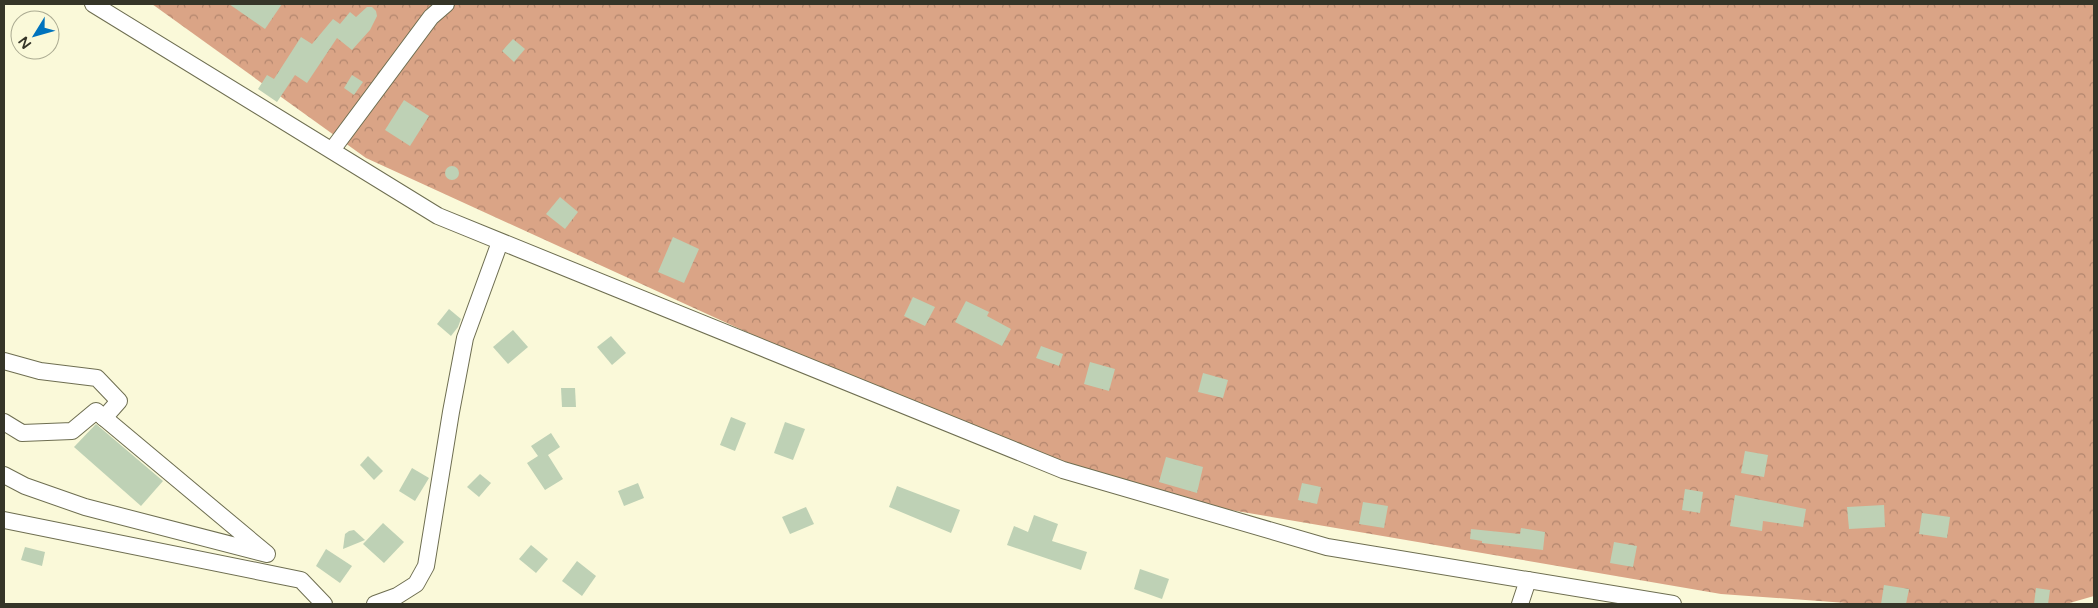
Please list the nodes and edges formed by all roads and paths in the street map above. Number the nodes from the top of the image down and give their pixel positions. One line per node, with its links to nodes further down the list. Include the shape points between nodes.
1 (93, 4): 3 (street)
2 (446, 4): 3 (street, via 431,17)
3 (332, 150): 4 (street, via 438,216)
4 (500, 242): 10 (street, via 1063,470 1327,547); 12 (street, via 465,338 426,566 416,584)
5 (4, 361): 6 (street, via 40,371 97,378 119,401)
6 (104, 418): 7 (street, via 96,411 72,432 22,433); 8 (street, via 267,554 85,507 25,486)
7 (4, 422)
8 (4, 474)
9 (4, 520): 11 (street, via 301,580)
10 (1528, 580): 13 (street); 14 (street)
11 (324, 604)
12 (375, 604)
13 (1520, 604)
14 (1673, 604)

